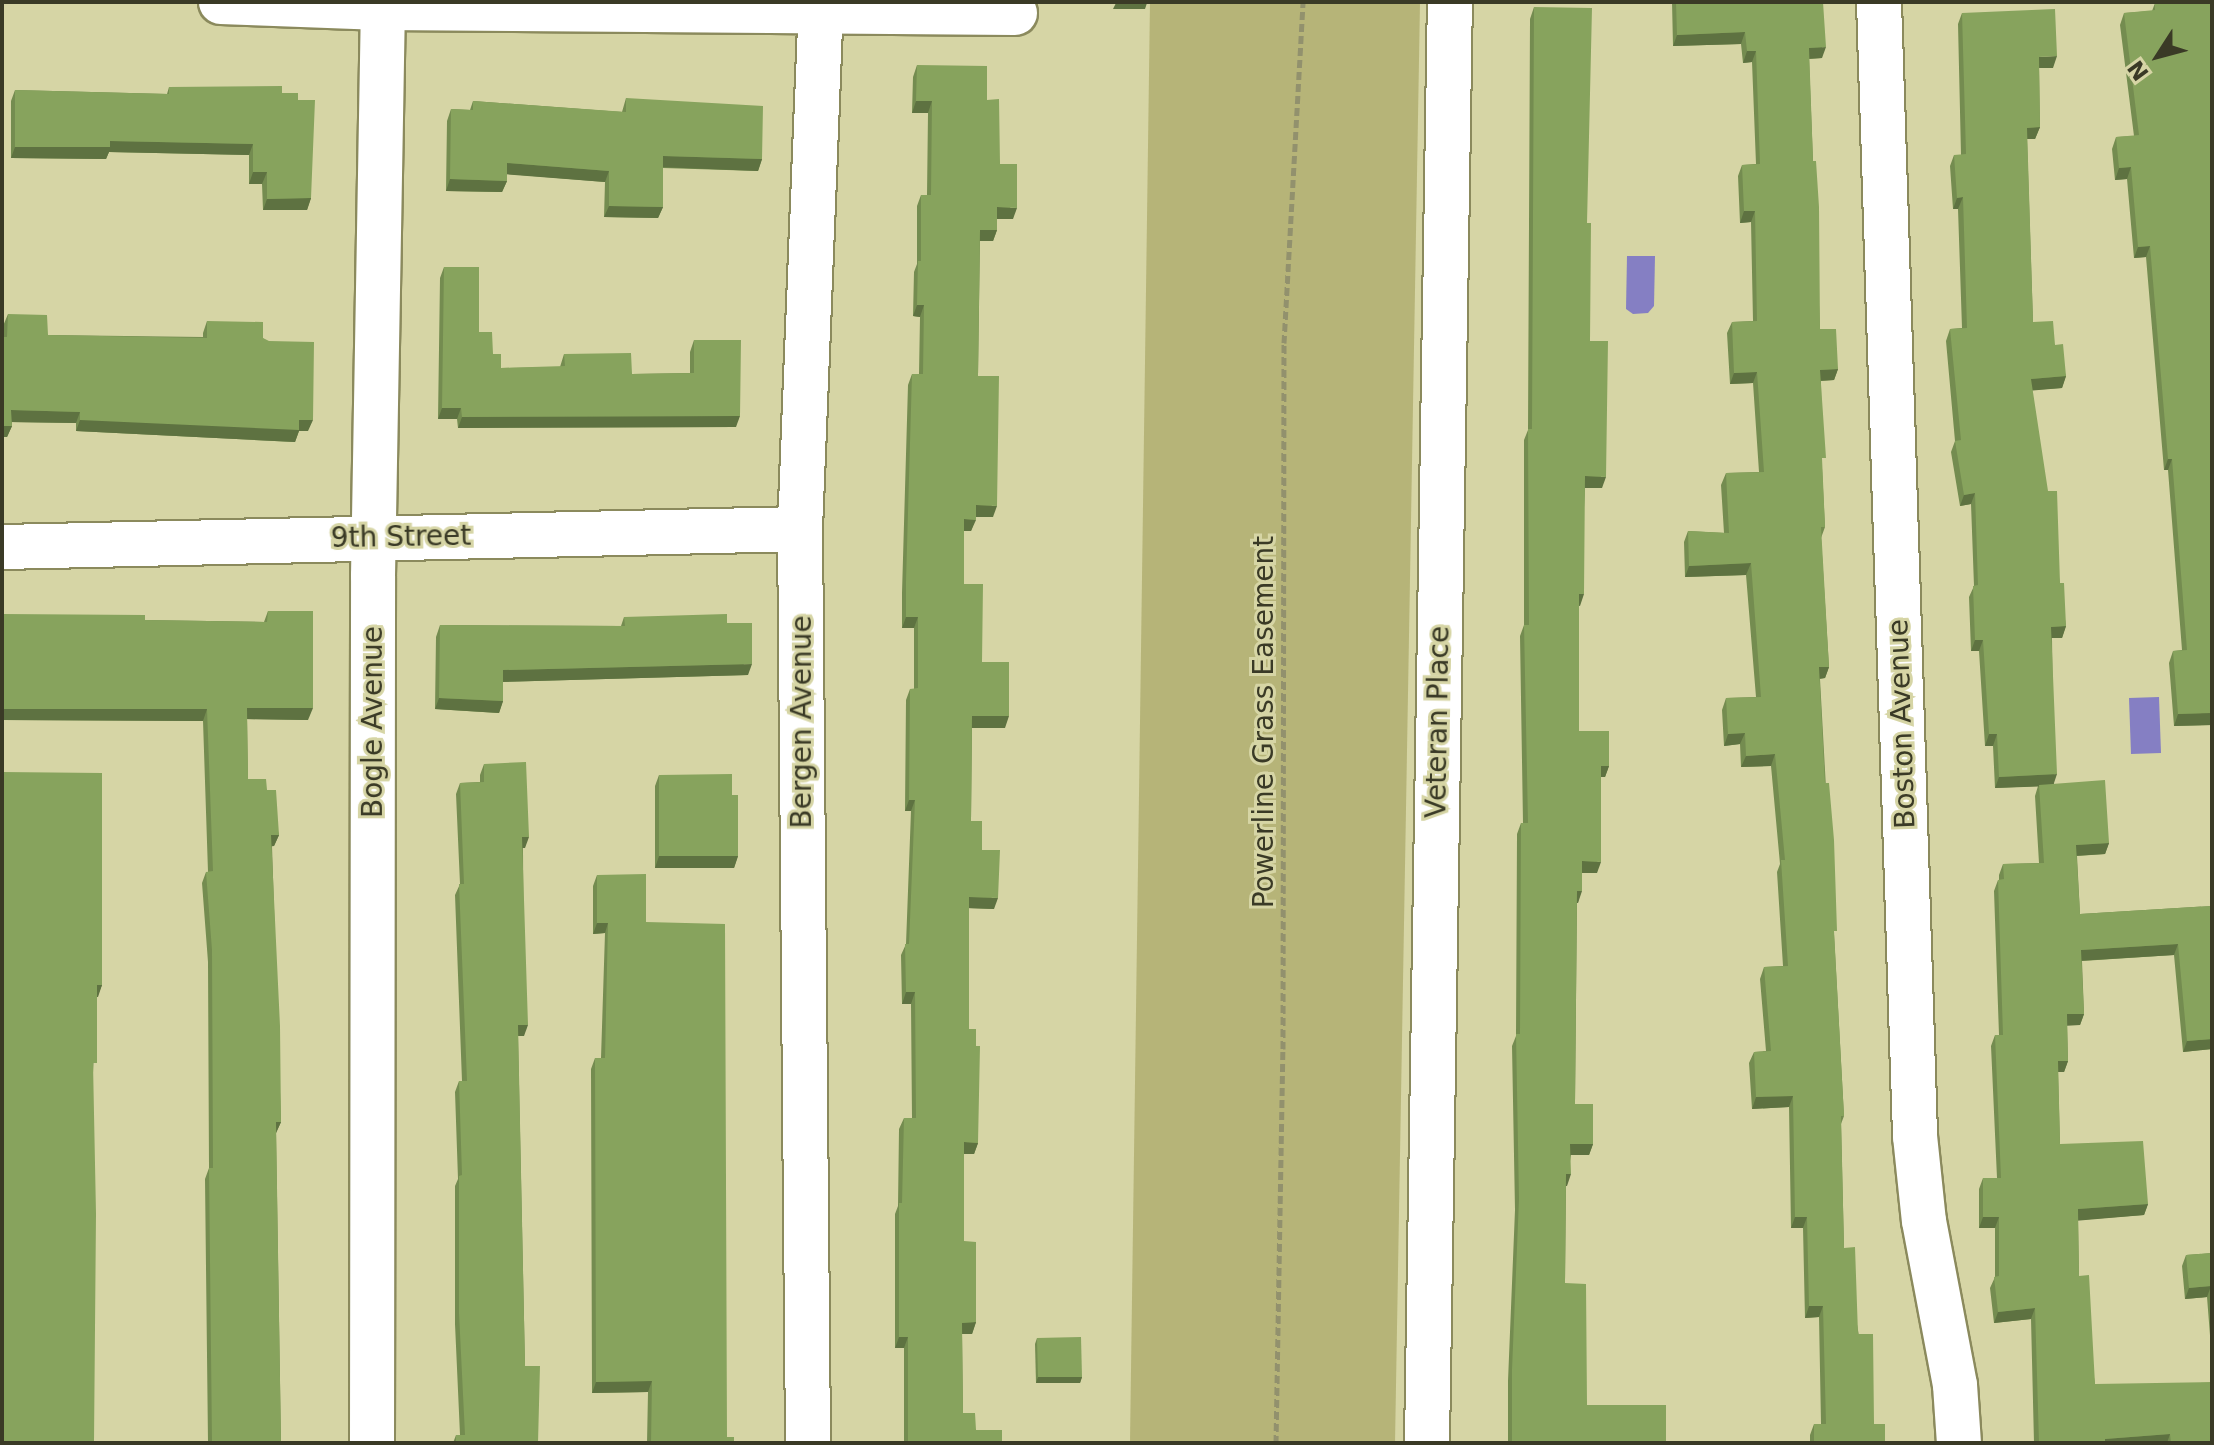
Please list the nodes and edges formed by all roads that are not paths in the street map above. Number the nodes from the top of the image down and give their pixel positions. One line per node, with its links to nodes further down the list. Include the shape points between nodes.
1 (221, 2): 4 (street)
2 (1450, 2): 12 (street, Veteran Place)
3 (1879, 2): 13 (street, Boston Avenue, via 1915,1136 1924,1221 1955,1385)
4 (382, 5): 5 (street); 8 (street, Bogle Avenue)
5 (821, 8): 6 (street); 7 (street, Bergen Avenue)
6 (1015, 13)
7 (800, 529): 8 (street, 9th Street); 11 (street, Bergen Avenue)
8 (374, 538): 9 (street, 9th Street); 10 (street, Bogle Avenue)
9 (2, 547)
10 (372, 1443)
11 (808, 1443)
12 (1427, 1443)
13 (1959, 1443)

